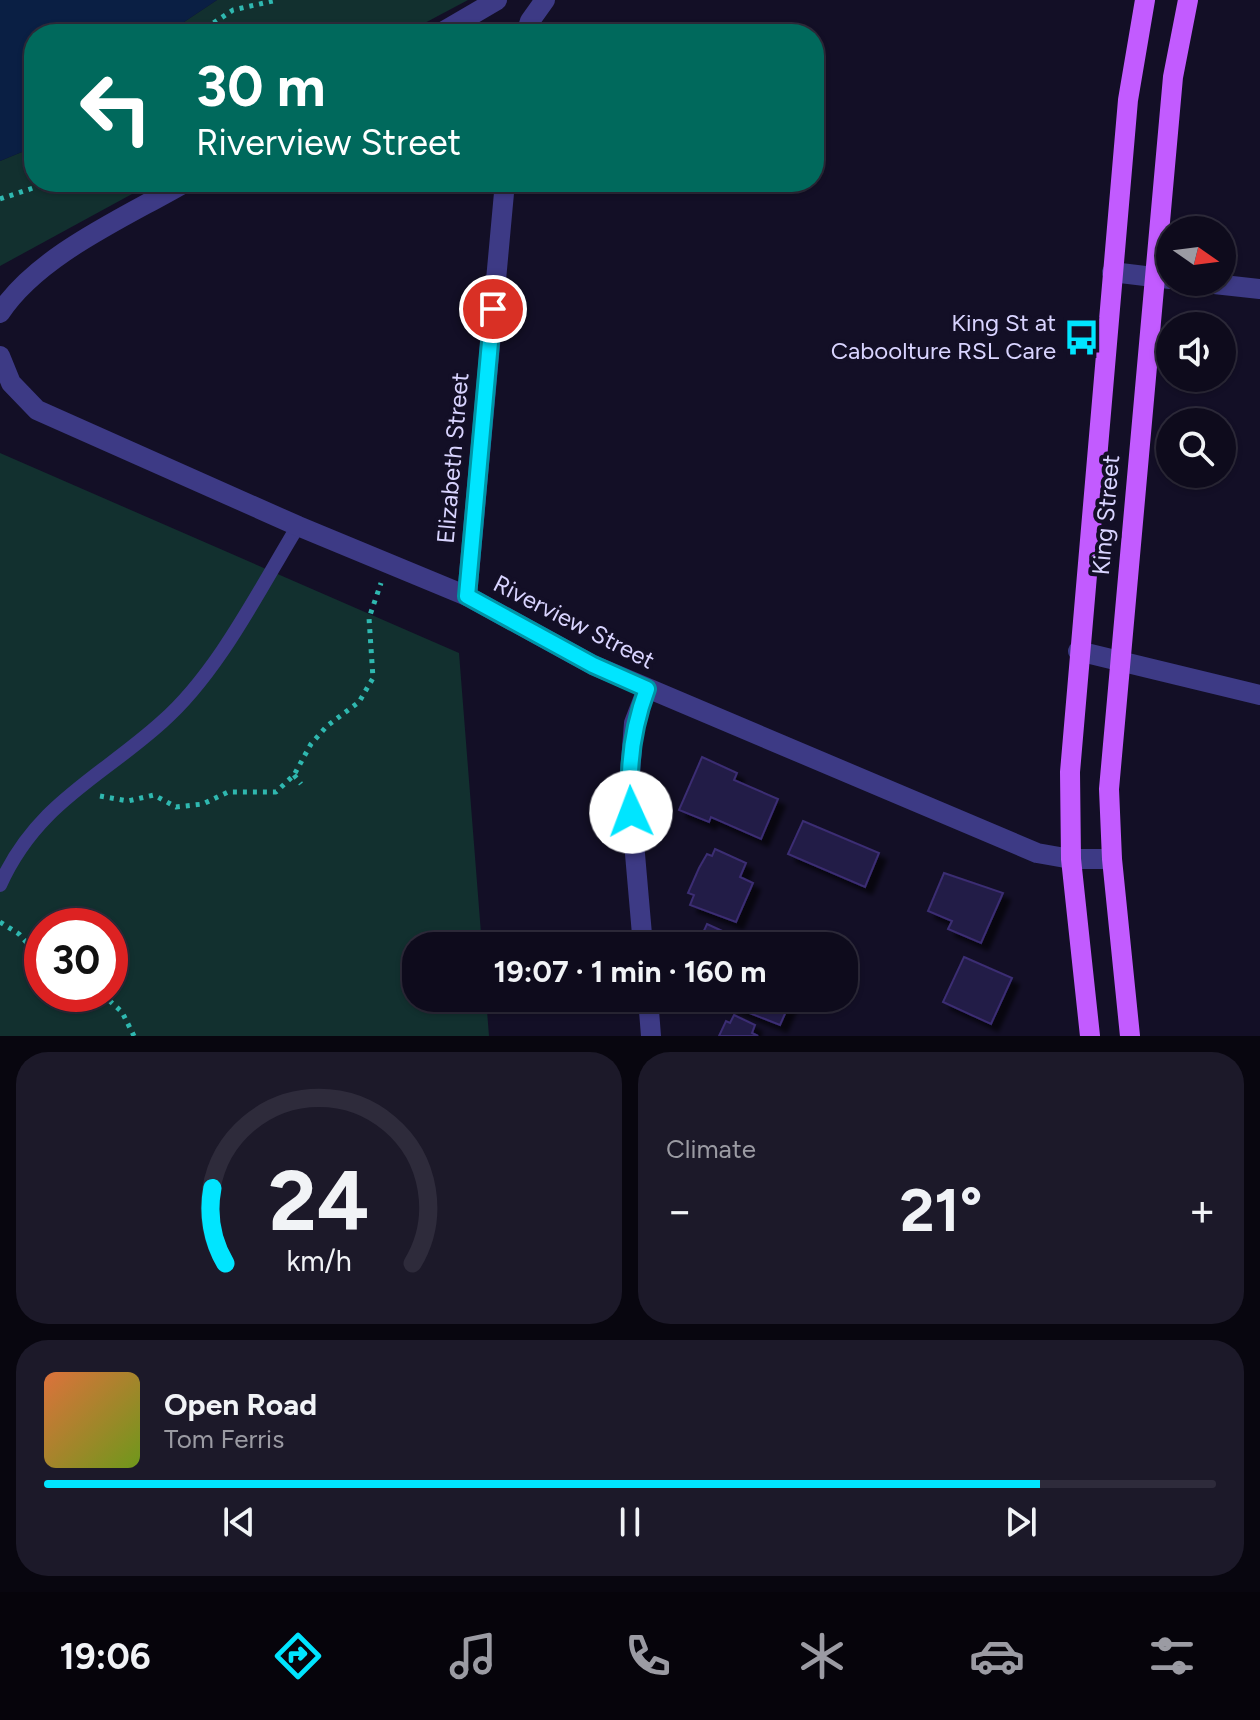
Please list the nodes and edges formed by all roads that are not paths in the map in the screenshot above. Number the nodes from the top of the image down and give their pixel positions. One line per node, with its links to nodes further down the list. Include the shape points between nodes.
1 (497, 0): 5 (street)
2 (545, 0): 6 (street)
3 (1145, 0): 10 (main road, King Street, via 1128,100)
4 (1188, 0): 9 (main road, King Street, via 1173,77)
5 (458, 24)
6 (529, 24)
7 (170, 192): 15 (street, via 36,273)
8 (504, 192): 18 (street, Elizabeth Street)
9 (1165, 216)
10 (1112, 272): 11 (street); 19 (main road, King Street)
11 (1156, 277)
12 (1236, 286): 13 (street)
13 (1260, 289)
14 (1160, 296): 20 (main road, King Street)
15 (0, 313)
16 (0, 356): 17 (street, Riverview Street, via 11,383 37,410)
17 (298, 526): 18 (street, Riverview Street); 25 (lane, via 197,686 163,722 36,824)
18 (467, 596): 21 (street, Riverview Street)
19 (1078, 651): 20 (street); 23 (main road, King Street)
20 (1119, 660): 22 (street); 24 (main road, King Street, via 1109,789)
21 (647, 689): 23 (street, Riverview Street, via 1037,853); 26 (street, via 634,723 629,785)
22 (1260, 695)
23 (1071, 859): 24 (street, Riverview Street); 29 (main road, King Street)
24 (1112, 859): 30 (main road, King Street)
25 (0, 885)
26 (642, 932)
27 (649, 1012): 28 (street)
28 (651, 1036)
29 (1090, 1036)
30 (1130, 1036)

